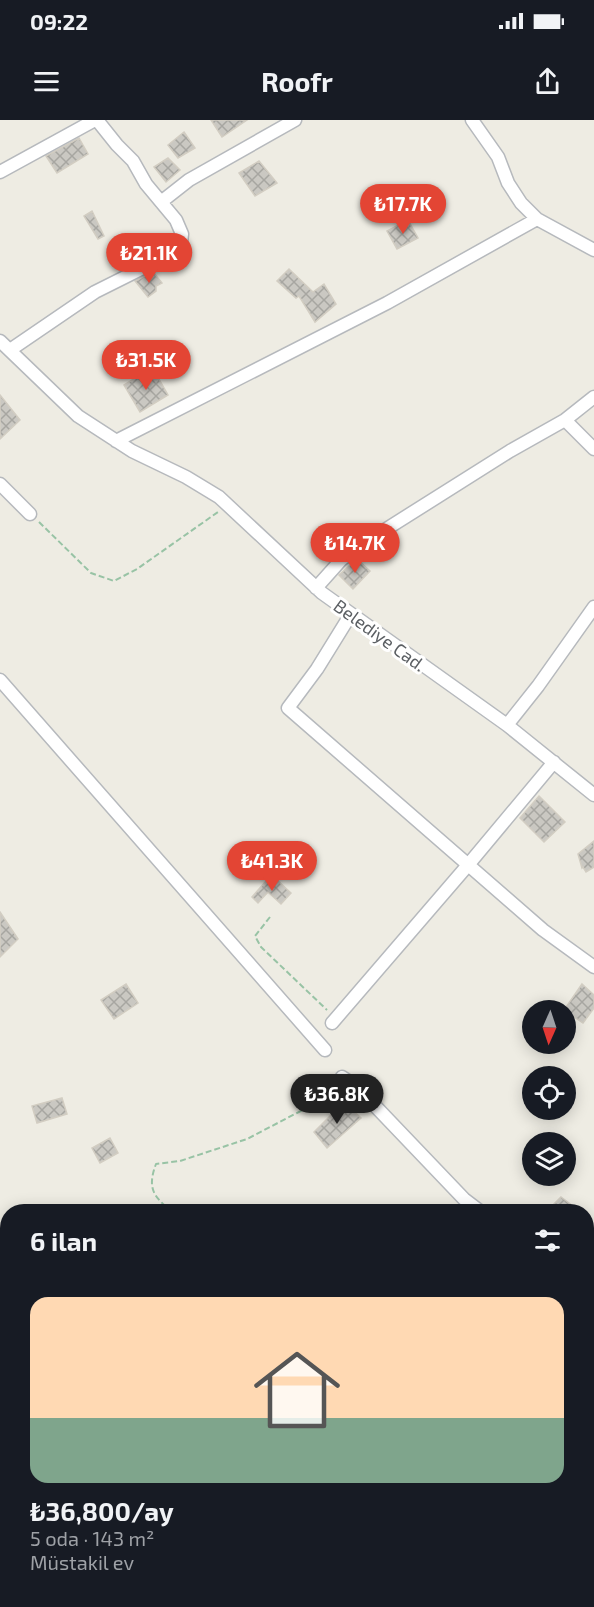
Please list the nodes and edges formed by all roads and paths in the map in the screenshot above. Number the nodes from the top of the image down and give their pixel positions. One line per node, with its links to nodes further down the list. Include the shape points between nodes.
1 (96, 120): 4 (street); 5 (street, via 133,161)
2 (295, 120): 5 (street, via 189,180)
3 (472, 120): 6 (street, via 498,157 521,203)
4 (0, 172)
5 (161, 202): 8 (street, via 182,234 174,251)
6 (537, 219): 7 (street); 11 (street, via 387,303)
7 (594, 250)
8 (3, 344): 11 (street, Belediye Cad., via 78,416)
9 (594, 397): 10 (street)
10 (565, 420): 12 (street); 16 (street, via 361,545)
11 (116, 441): 14 (street, Belediye Cad., via 186,477)
12 (594, 449)
13 (0, 484): 15 (street)
14 (228, 505): 15 (path, via 114,581 91,573); 16 (street, Belediye Cad.)
15 (30, 514)
16 (316, 588): 18 (street, Belediye Cad.)
17 (594, 607): 20 (street)
18 (351, 614): 20 (street, Belediye Cad.); 23 (street, via 288,708)
19 (0, 680): 27 (street)
20 (507, 725): 21 (street, Belediye Cad.)
21 (554, 762): 22 (street, Belediye Cad.); 23 (street)
22 (594, 795)
23 (468, 865): 25 (street); 26 (street)
24 (270, 918): 26 (path, via 255,936 261,947)
25 (594, 968)
26 (334, 1020)
27 (325, 1050)
28 (342, 1077): 29 (path, via 316,1103 247,1139 180,1161 156,1164 151,1190); 30 (street, via 357,1087)
29 (162, 1204)
30 (471, 1204)

